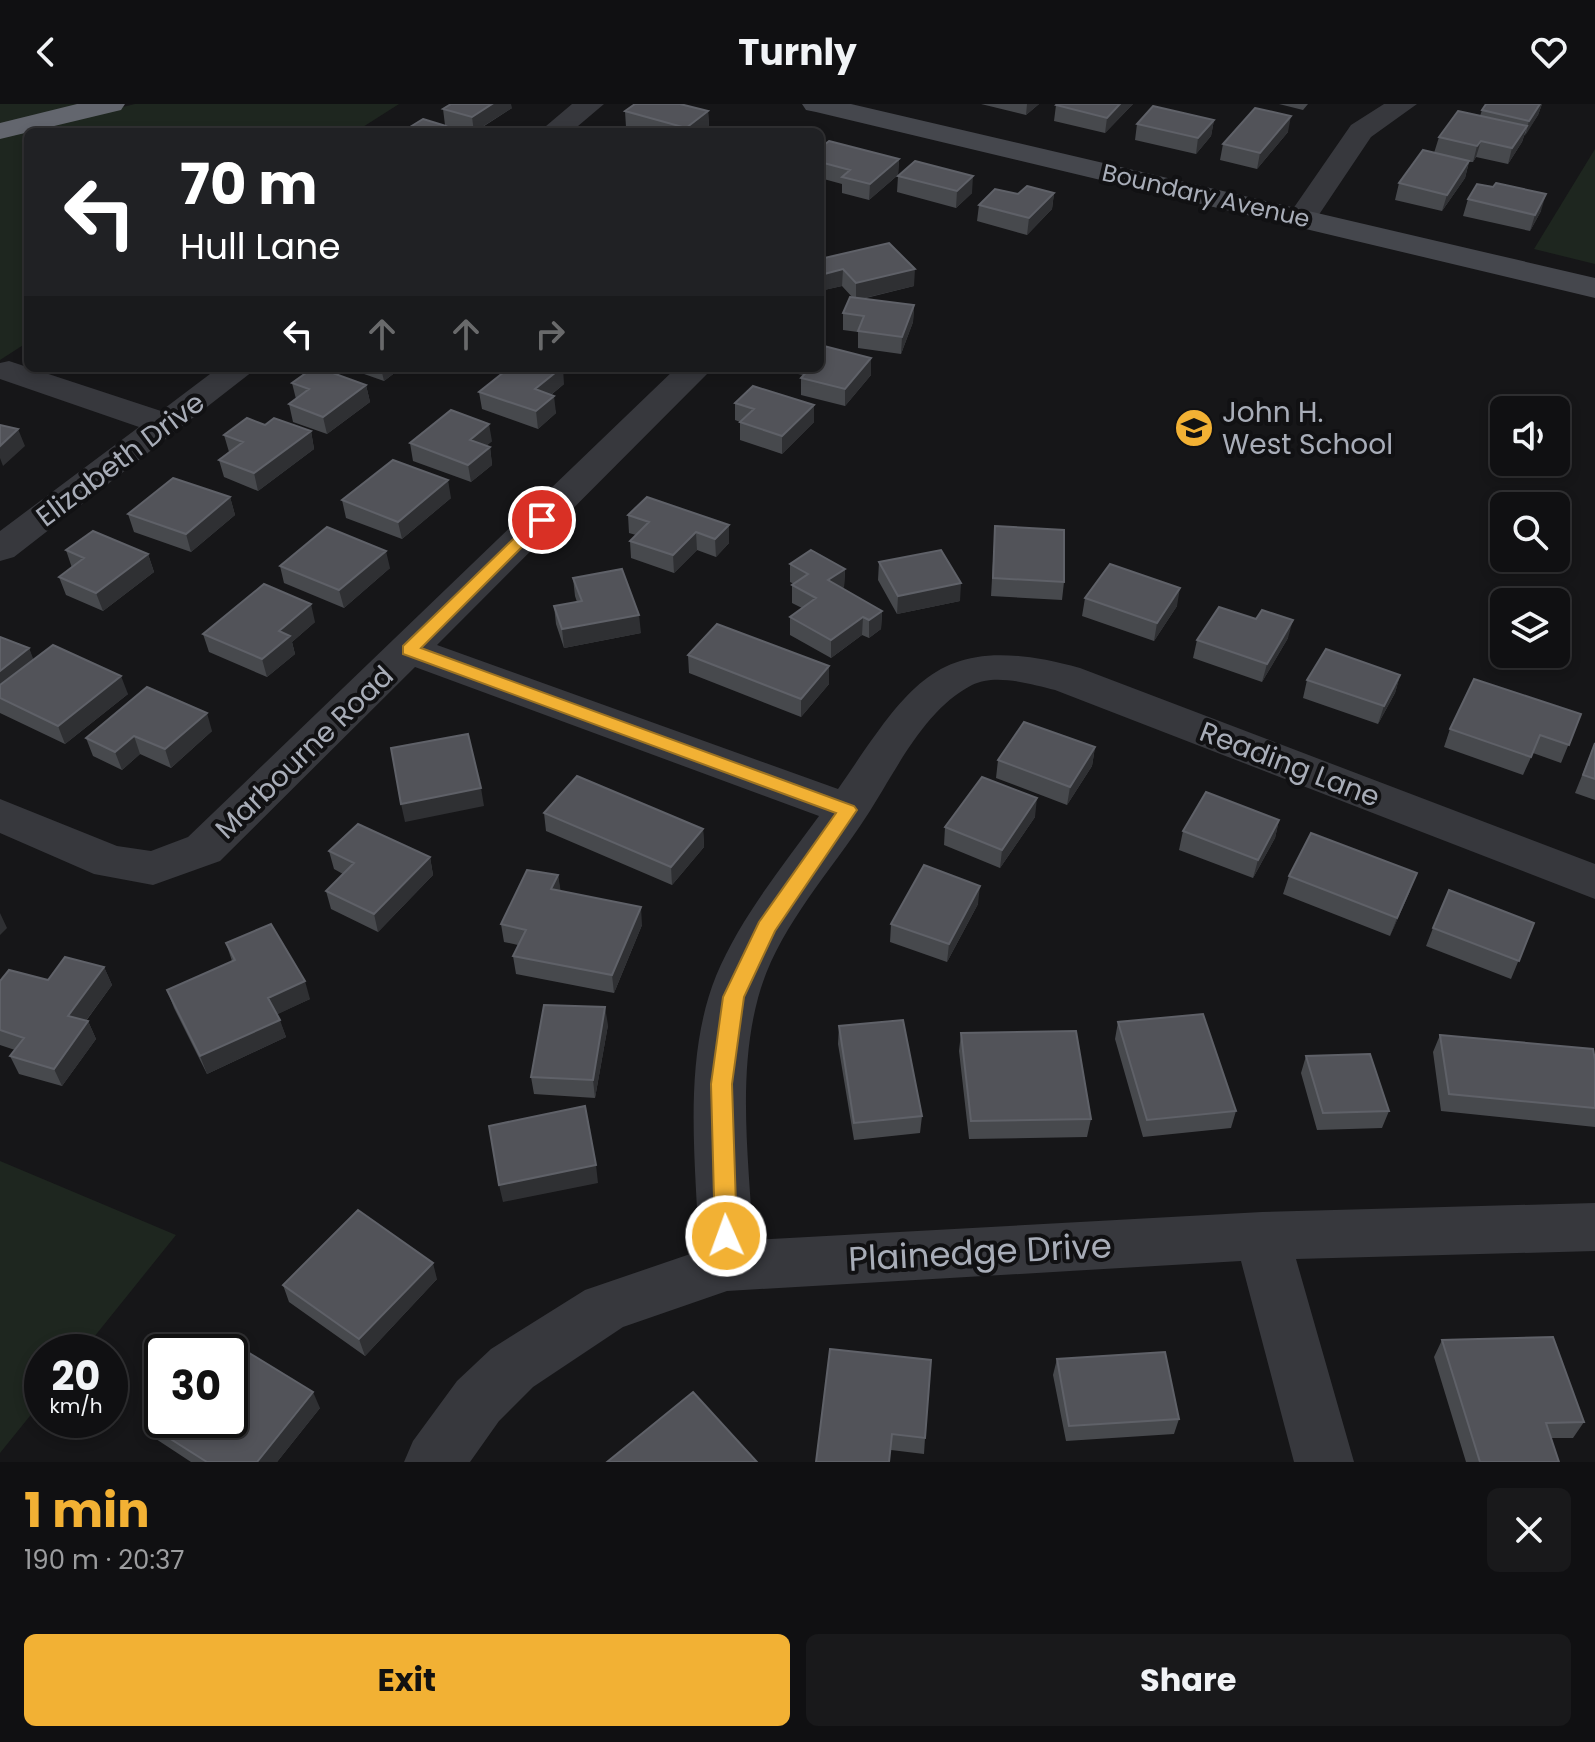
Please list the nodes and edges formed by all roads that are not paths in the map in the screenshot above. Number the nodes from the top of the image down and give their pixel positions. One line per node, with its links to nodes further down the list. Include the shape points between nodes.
1 (111, 104): 6 (highway)
2 (590, 104): 5 (street)
3 (816, 104): 7 (main road, Boundary Avenue)
4 (1403, 104): 7 (street, via 1361,131)
5 (558, 128)
6 (0, 131)
7 (1301, 219): 8 (main road, Boundary Avenue)
8 (1595, 288)
9 (9, 371): 12 (street)
10 (235, 372): 12 (street, Elizabeth Drive)
11 (692, 372): 14 (street, Marbourne Road)
12 (166, 424): 13 (street, Elizabeth Drive)
13 (0, 549)
14 (409, 650): 15 (street); 16 (street, Marbourne Road, via 204,849 153,868 110,862)
15 (848, 810): 17 (street, Reading Lane, via 909,721 947,681 1007,666 1065,678); 20 (street, Reading Lane, via 766,927 734,997 722,1084)
16 (0, 815)
17 (1595, 882)
18 (1595, 1227): 19 (street, Plainedge Drive)
19 (1262, 1236): 20 (street, Plainedge Drive); 22 (street)
20 (727, 1266): 21 (street, Plainedge Drive, via 605,1308 512,1368 478,1401)
21 (434, 1462)
22 (1324, 1462)

